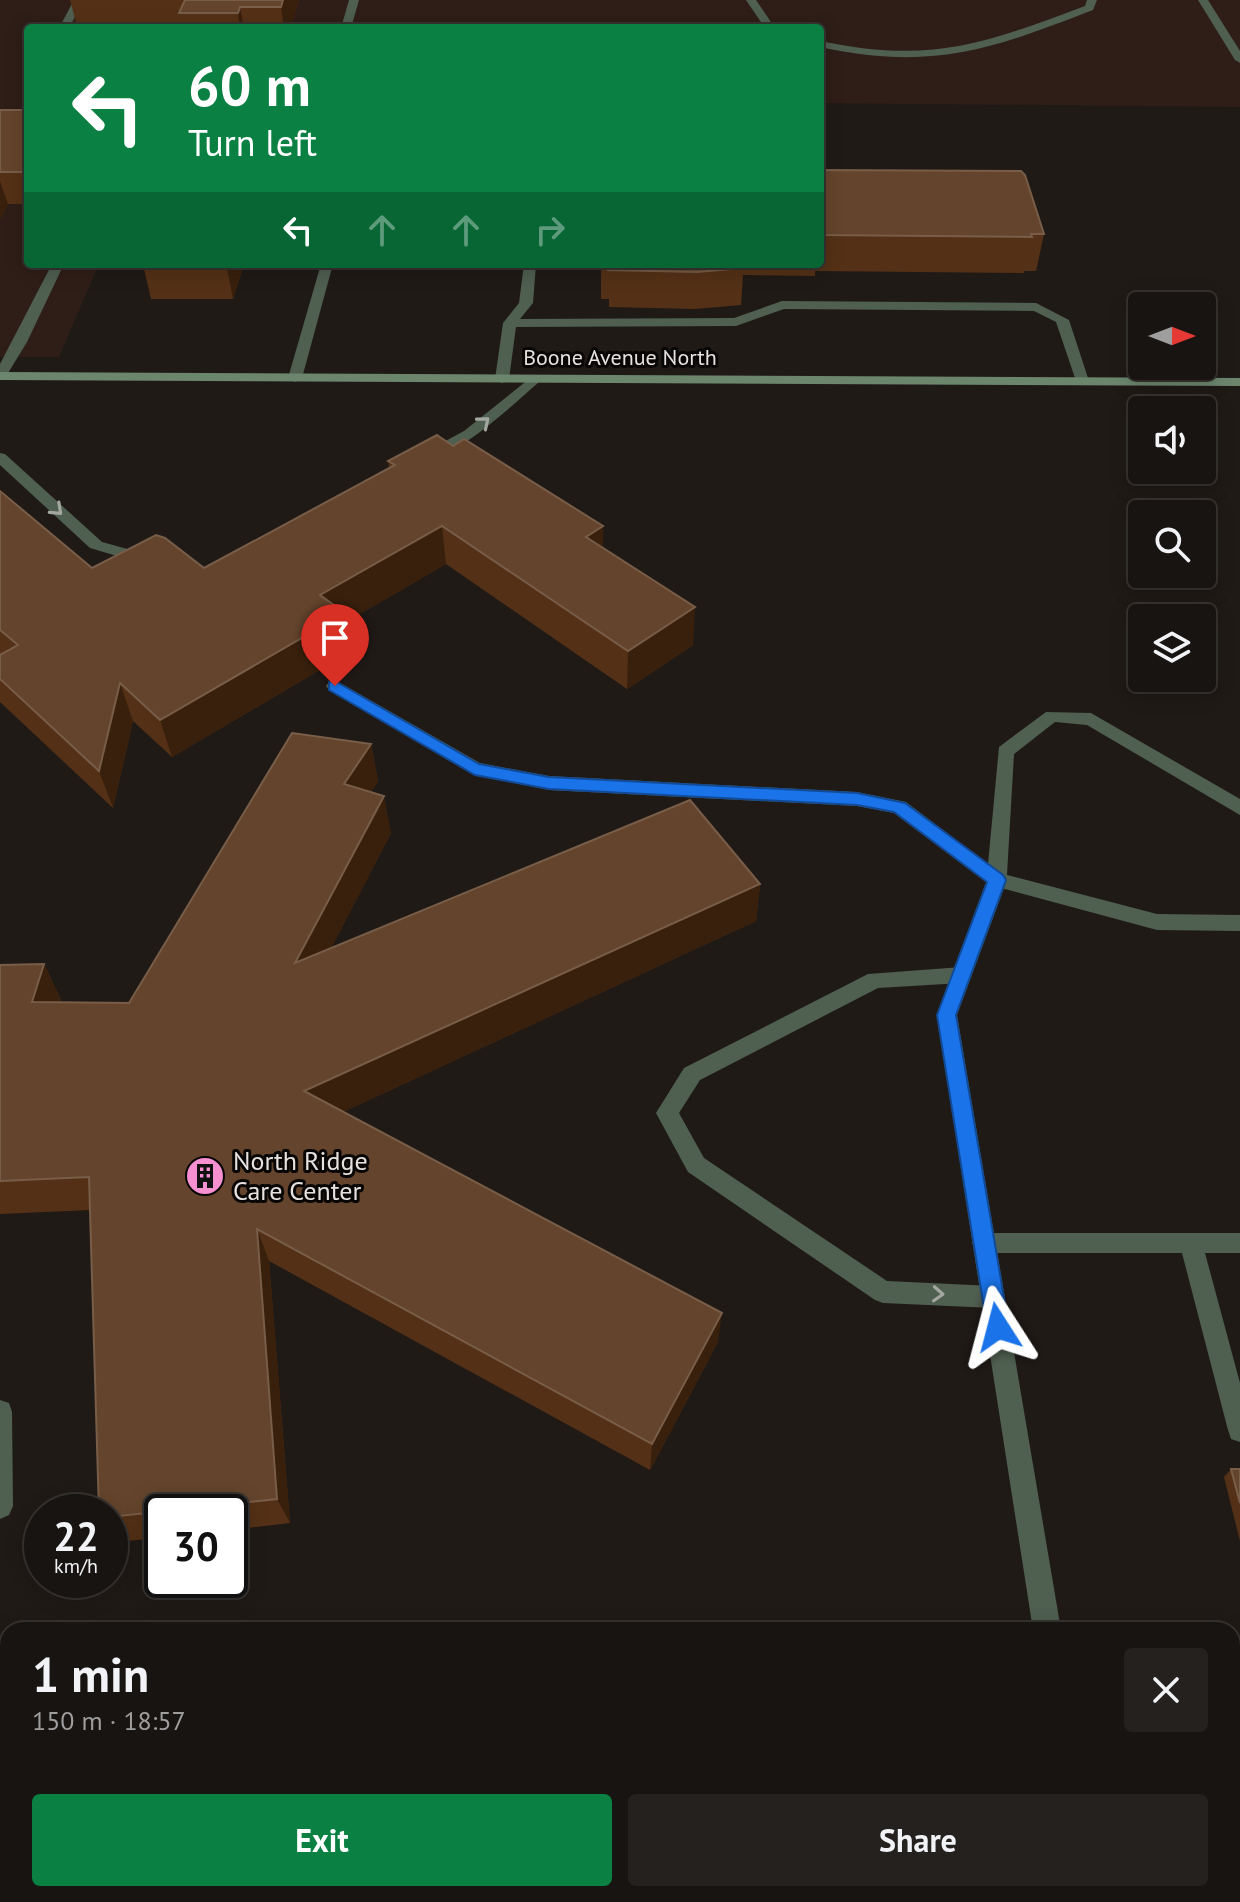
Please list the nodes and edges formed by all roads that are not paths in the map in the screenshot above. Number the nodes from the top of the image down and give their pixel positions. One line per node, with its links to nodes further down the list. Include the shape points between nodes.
1 (79, 0): 6 (street)
2 (354, 0): 7 (street)
3 (751, 0): 8 (street)
4 (1092, 0): 9 (street, via 1089,8 1008,39 944,55 865,55)
5 (1203, 0): 10 (street)
6 (66, 24)
7 (347, 24)
8 (767, 24)
9 (824, 45)
10 (1240, 60)
11 (56, 268): 15 (street)
12 (326, 268): 16 (street)
13 (530, 268): 14 (street, via 526,303)
14 (510, 323): 17 (street); 19 (street, via 736,322 782,305 1036,307 1062,320)
15 (0, 375): 16 (street, Boone Avenue North)
16 (295, 378): 17 (street, Boone Avenue North)
17 (502, 379): 18 (street, Boone Avenue North)
18 (534, 379): 19 (street, Boone Avenue North); 22 (street, one-way to 18, via 469,434)
19 (1082, 381): 20 (street, Boone Avenue North)
20 (1238, 385)
21 (0, 457): 23 (street, one-way to 23, via 96,545)
22 (413, 464)
23 (170, 566)
24 (335, 686): 26 (street, via 475,769 549,783 857,799 899,807)
25 (1240, 808): 26 (street, via 1091,719 1052,716 1005,751)
26 (997, 880): 27 (street, via 1157,922); 28 (street)
27 (1240, 923)
28 (962, 975): 29 (street, via 947,1015); 32 (street, one-way to 32, via 875,980 692,1074 667,1113 696,1165 883,1292)
29 (984, 1243): 30 (street); 32 (street)
30 (1191, 1243): 31 (street); 34 (street)
31 (1240, 1243)
32 (993, 1297): 36 (street)
33 (0, 1412): 35 (street)
34 (1240, 1430)
35 (0, 1506)
36 (1046, 1622)

